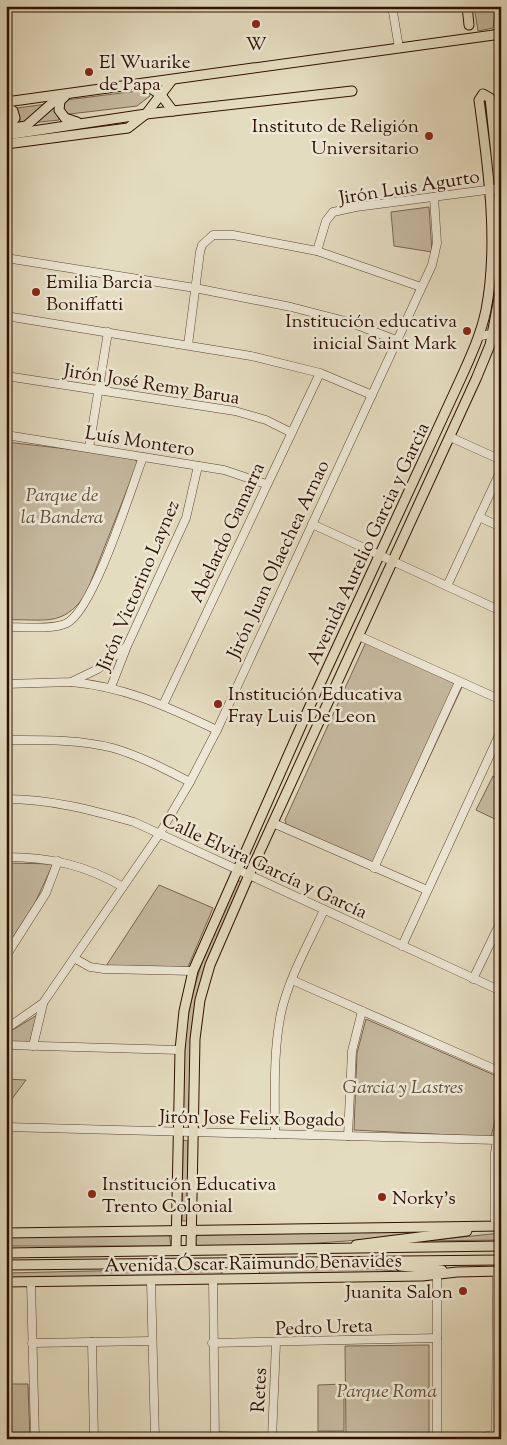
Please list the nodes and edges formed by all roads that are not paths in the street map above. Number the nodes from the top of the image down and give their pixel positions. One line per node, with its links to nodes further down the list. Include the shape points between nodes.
1 (392, 6): 5 (street)
2 (467, 6): 3 (main road)
3 (470, 26)
4 (501, 34): 5 (main road)
5 (399, 48): 6 (main road)
6 (172, 80): 7 (main road); 10 (main road)
7 (144, 84): 9 (main road); 10 (main road)
8 (352, 91): 13 (main road)
9 (65, 94): 11 (main road); 15 (main road, via 59,106 61,115); 16 (main road, via 26,126)
10 (161, 95): 13 (main road); 14 (main road)
11 (6, 102)
12 (6, 107): 16 (main road, via 13,110 16,118)
13 (173, 111): 14 (main road)
14 (146, 114): 15 (main road); 18 (main road, via 128,128)
15 (81, 123): 17 (main road)
16 (6, 129)
17 (6, 135)
18 (6, 144)
19 (500, 188): 20 (street, Jirón Luis Agurto); 20 (main road, Avenida Aurelio Garcia y Garcia, via 490,98 483,94 479,100); 22 (main road, Avenida Aurelio Garcia y Garcia)
20 (489, 190): 21 (street, Jirón Luis Agurto); 31 (main road, Avenida Aurelio Garcia y Garcia, via 490,267 487,300)
21 (434, 197): 23 (street, Jirón Luis Agurto, via 333,212 326,221); 25 (street, Jirón Juan Olaechea Arnao, via 437,243 432,265)
22 (501, 202)
23 (317, 251): 25 (street); 27 (street, via 233,235 213,235 200,252)
24 (6, 258): 27 (street)
25 (421, 287): 32 (street, Jirón Juan Olaechea Arnao)
26 (501, 287): 30 (main road, Avenida Aurelio Garcia y Garcia)
27 (195, 288): 32 (street, via 321,313); 33 (street)
28 (6, 316): 29 (street)
29 (108, 332): 33 (street); 36 (street)
30 (497, 332): 31 (street); 40 (main road, Avenida Aurelio Garcia y Garcia)
31 (478, 337): 50 (main road, Avenida Aurelio Garcia y Garcia)
32 (396, 340): 37 (street, Jirón Juan Olaechea Arnao)
33 (188, 345): 34 (street)
34 (320, 373): 37 (street); 38 (street, Abelardo Gamarra)
35 (6, 376): 36 (street, Jirón José Remy Barua)
36 (98, 390): 38 (street, Jirón José Remy Barua, via 235,411 266,420); 41 (street)
37 (372, 395): 48 (street, Jirón Juan Olaechea Arnao)
38 (290, 432): 46 (street, Abelardo Gamarra)
39 (6, 436): 41 (street, Luís Montero)
40 (450, 437): 43 (street); 51 (main road, Avenida Aurelio Garcia y Garcia)
41 (89, 448): 42 (street, Luís Montero)
42 (143, 457): 44 (street, Luís Montero); 54 (street, via 94,586 78,612 67,623)
43 (501, 460)
44 (198, 466): 46 (street, Luís Montero, via 224,470); 56 (street, Jirón Victorino Laynez, via 186,518)
45 (501, 470): 47 (street)
46 (266, 484): 62 (street, Abelardo Gamarra)
47 (479, 517): 49 (street); 52 (street)
48 (312, 524): 50 (street); 63 (street, Jirón Juan Olaechea Arnao)
49 (501, 527)
50 (380, 555): 51 (street); 73 (main road, Avenida Aurelio Garcia y Garcia)
51 (394, 561): 52 (street); 55 (main road, Avenida Aurelio Garcia y Garcia)
52 (448, 586): 53 (street)
53 (501, 611)
54 (6, 627)
55 (359, 636): 58 (street); 68 (main road, Avenida Aurelio Garcia y Garcia)
56 (127, 646): 57 (street, via 98,669); 60 (street, Jirón Victorino Laynez)
57 (72, 682): 59 (street); 60 (street)
58 (459, 682): 61 (street); 72 (street)
59 (6, 684)
60 (112, 687): 62 (street)
61 (501, 700)
62 (163, 705): 63 (street)
63 (217, 730): 66 (street, Jirón Juan Olaechea Arnao)
64 (501, 731): 76 (street)
65 (6, 740): 66 (street, via 75,742 112,748 146,760)
66 (190, 782): 69 (street, Jirón Juan Olaechea Arnao)
67 (6, 799): 69 (street, Calle Elvira García y García, via 91,810)
68 (273, 823): 72 (street); 74 (main road, Avenida Aurelio Garcia y Garcia)
69 (160, 832): 73 (street, Calle Elvira García y García); 75 (street, Jirón Juan Olaechea Arnao)
70 (6, 856): 71 (street)
71 (58, 861): 75 (street, via 104,876); 80 (street, via 42,900)
72 (374, 868): 76 (street)
73 (236, 869): 74 (street, Calle Elvira García y García); 82 (main road, Avenida Aurelio Garcia y Garcia)
74 (249, 875): 77 (street, Calle Elvira García y García); 96 (main road, Avenida Aurelio Garcia y Garcia, via 210,965 200,1000 195,1039)
75 (123, 887): 81 (street, Jirón Juan Olaechea Arnao)
76 (427, 890): 79 (street)
77 (324, 910): 79 (street, Calle Elvira García y García); 84 (street)
78 (501, 922): 83 (street)
79 (402, 946): 83 (street, Calle Elvira García y García)
80 (6, 956)
81 (74, 958): 82 (street, via 104,969); 86 (street, Jirón Juan Olaechea Arnao)
82 (193, 972): 91 (main road, Avenida Aurelio Garcia y Garcia)
83 (473, 979): 85 (street, Calle Elvira García y García)
84 (292, 980): 87 (street); 97 (street, via 282,1012 275,1056)
85 (501, 991)
86 (43, 1003): 88 (street, Jirón Juan Olaechea Arnao); 90 (street)
87 (362, 1011): 92 (street); 98 (street, via 352,1051)
88 (6, 1029)
89 (6, 1045): 90 (street)
90 (33, 1046): 91 (street)
91 (180, 1050): 95 (main road, Avenida Aurelio Garcia y Garcia)
92 (501, 1072)
93 (501, 1114): 99 (street)
94 (6, 1128): 95 (street, Jirón Jose Felix Bogado)
95 (178, 1132): 96 (street, Jirón Jose Felix Bogado); 101 (main road, Avenida Aurelio Garcia y Garcia)
96 (192, 1132): 97 (street, Jirón Jose Felix Bogado); 102 (main road, Avenida Aurelio Garcia y Garcia)
97 (275, 1134): 98 (street, Jirón Jose Felix Bogado)
98 (348, 1136): 99 (street, Jirón Jose Felix Bogado)
99 (496, 1140): 100 (street)
100 (498, 1226): 102 (main road, Avenida Óscar Raimundo Benavides); 107 (main road)
101 (176, 1230): 102 (main road, Avenida Óscar Raimundo Benavides); 103 (main road, Avenida Óscar Raimundo Benavides); 105 (main road, Avenida Aurelio Garcia y Garcia)
102 (192, 1230): 106 (main road, Avenida Aurelio Garcia y Garcia)
103 (6, 1233)
104 (501, 1246): 107 (main road, Avenida Óscar Raimundo Benavides)
105 (176, 1250): 106 (main road, Avenida Óscar Raimundo Benavides); 108 (main road, Avenida Óscar Raimundo Benavides)
106 (191, 1250): 107 (main road, Avenida Óscar Raimundo Benavides)
107 (329, 1250)
108 (6, 1253)
109 (501, 1260): 110 (main road, Avenida Óscar Raimundo Benavides)
110 (345, 1261): 111 (main road, Avenida Óscar Raimundo Benavides); 113 (main road)
111 (6, 1265)
112 (499, 1271): 113 (main road, Avenida Óscar Raimundo Benavides); 127 (street, via 496,1434 476,1439)
113 (457, 1272): 114 (main road, Avenida Óscar Raimundo Benavides)
114 (437, 1274): 115 (main road, Avenida Óscar Raimundo Benavides); 119 (street)
115 (213, 1279): 116 (main road, Avenida Óscar Raimundo Benavides); 123 (street)
116 (151, 1281): 118 (main road, Avenida Óscar Raimundo Benavides); 120 (street)
117 (6, 1282): 118 (main road, Avenida Óscar Raimundo Benavides)
118 (31, 1282): 122 (street)
119 (436, 1338): 124 (street, Pedro Ureta); 127 (street)
120 (152, 1341): 121 (street); 130 (street)
121 (92, 1342): 122 (street); 129 (street)
122 (32, 1343): 128 (street)
123 (212, 1343): 124 (street, Pedro Ureta); 125 (street)
124 (276, 1343): 126 (street, Retes)
125 (215, 1437): 126 (street)
126 (272, 1438): 131 (street)
127 (437, 1438): 132 (street)
128 (35, 1439)
129 (94, 1439)
130 (155, 1439)
131 (337, 1439)
132 (356, 1439)

